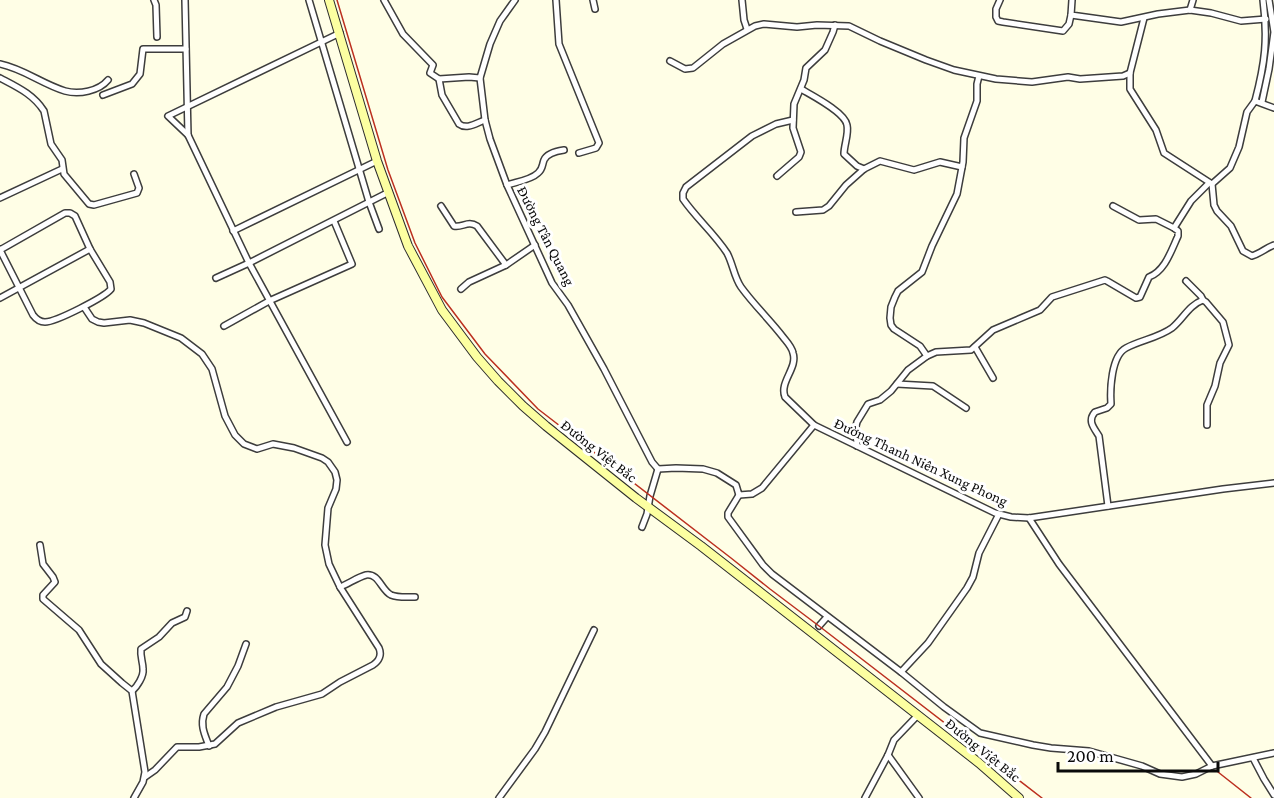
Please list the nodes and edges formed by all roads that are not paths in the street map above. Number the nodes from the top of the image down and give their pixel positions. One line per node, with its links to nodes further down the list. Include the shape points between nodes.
1 (154, 0): 23 (street)
2 (185, 0): 25 (street)
3 (309, 0): 24 (street)
4 (329, 0): 22 (main road, Đường Việt Bắc)
5 (384, 0): 33 (street, via 403,34 433,65 430,73)
6 (515, 0): 31 (street, Đường Tân Quang, via 500,21)
7 (556, 0): 43 (street, via 559,44 599,143 596,148)
8 (593, 0): 15 (street)
9 (742, 0): 21 (street)
10 (1000, 0): 17 (street, via 996,9 998,21 1063,31)
11 (1072, 0): 17 (street)
12 (1192, 0): 16 (street)
13 (1263, 0): 19 (street)
14 (1269, 0): 19 (street)
15 (595, 9)
16 (1190, 10): 18 (street); 19 (street)
17 (1071, 15): 18 (street, via 1121,22)
18 (1144, 18): 28 (street)
19 (1270, 24): 36 (street, via 1273,38)
20 (835, 25): 21 (street, via 764,24); 29 (street, via 853,27 926,60); 34 (street, via 825,50 806,68)
21 (747, 29): 26 (street, via 693,68 685,69)
22 (340, 33): 24 (street); 44 (main road, Đường Việt Bắc)
23 (157, 37)
24 (322, 42): 37 (street); 46 (street)
25 (186, 50): 35 (street, via 143,49 141,74 132,84); 37 (street)
26 (670, 61)
27 (0, 64): 32 (street, via 68,91 97,89)
28 (1130, 73): 29 (street, via 1032,82); 51 (street, via 1130,89 1156,130 1163,151)
29 (979, 76): 45 (street, via 977,101 964,138)
30 (0, 78): 48 (street, via 23,90 42,107 51,144 62,160)
31 (480, 78): 33 (street); 39 (street, Đường Tân Quang)
32 (108, 80)
33 (439, 80): 39 (street, via 442,95 459,124 467,127)
34 (801, 89): 40 (street, via 794,104); 47 (street, via 845,120 844,154)
35 (103, 95)
36 (1258, 101): 38 (street); 51 (street, via 1247,112 1230,168)
37 (187, 106): 41 (street); 41 (street, via 168,116)
38 (1274, 108)
39 (485, 120): 52 (street, Đường Tân Quang)
40 (793, 120): 50 (street, via 801,152); 83 (street, via 752,136 682,193 728,255 740,286 792,349 794,362 783,394)
41 (188, 135): 62 (street)
42 (564, 150): 52 (street, via 547,156 537,175)
43 (579, 153)
44 (377, 161): 46 (street); 53 (main road, Đường Việt Bắc)
45 (962, 167): 47 (street, via 940,162 914,170 880,161); 79 (street, via 957,194 922,272 898,291 891,307 891,325 920,346)
46 (359, 169): 55 (street); 62 (street)
47 (864, 169): 58 (street, via 830,206)
48 (62, 170): 49 (street, via 91,205 137,193); 54 (street)
49 (134, 174)
50 (777, 176)
51 (1211, 183): 60 (street, via 1191,201); 64 (street, via 1214,205 1231,226 1243,251 1252,256)
52 (507, 185): 63 (street, Đường Tân Quang)
53 (389, 192): 55 (street); 91 (main road, Đường Việt Bắc, via 425,281 477,357 538,420)
54 (0, 198)
55 (369, 202): 59 (street); 61 (street)
56 (441, 206): 68 (street, via 454,226 477,226)
57 (1113, 206): 60 (street, via 1139,220 1156,219)
58 (796, 212)
59 (334, 221): 67 (street); 75 (street, via 352,264)
60 (1174, 228): 78 (street, via 1178,236 1163,267 1149,277 1140,297 1105,280 1052,297 1040,310 993,330)
61 (379, 229)
62 (233, 231): 67 (street)
63 (535, 244): 68 (street); 87 (street, Đường Tân Quang, via 552,283 566,301)
64 (1274, 245)
65 (0, 249): 66 (street, via 68,213 75,216); 71 (street)
66 (90, 249): 71 (street); 76 (street, via 111,289)
67 (249, 263): 69 (street); 75 (street)
68 (506, 265): 72 (street)
69 (216, 278)
70 (1185, 280): 74 (street)
71 (19, 287): 73 (street); 76 (street, via 33,315 42,322)
72 (460, 289)
73 (0, 297)
74 (1203, 300): 84 (street, via 1223,322 1229,345 1207,405); 90 (street, via 1173,327 1120,353 1110,385 1111,404 1092,416 1093,428 1099,436)
75 (270, 301): 77 (street); 85 (street)
76 (84, 307): 96 (street, via 98,322 144,322 181,338 202,354 212,369 225,416 244,444 254,449 277,444 294,447 328,462 337,486 328,508 325,545)
77 (224, 326)
78 (975, 347): 79 (street); 80 (street)
79 (927, 356): 81 (street)
80 (993, 378)
81 (897, 384): 82 (street, via 933,386); 86 (street, via 880,400 868,404 856,426)
82 (966, 408)
83 (814, 424): 86 (street, Đường Thanh Niên Xung Phong); 89 (street, Đường Thanh Niên Xung Phong, via 762,488)
84 (1207, 425)
85 (347, 442)
86 (858, 446): 92 (street, Đường Thanh Niên Xung Phong)
87 (658, 469): 89 (street, via 717,473 736,485); 91 (street)
88 (1274, 483): 90 (street, Đường Thanh Niên Xung Phong)
89 (739, 495): 99 (street, via 728,517 763,565)
90 (1108, 506): 93 (street, Đường Thanh Niên Xung Phong)
91 (648, 507): 94 (street); 105 (main road, Đường Việt Bắc)
92 (999, 514): 93 (street, Đường Thanh Niên Xung Phong); 103 (street, via 967,588 928,643)
93 (1029, 518): 110 (street, via 1059,564)
94 (642, 527)
95 (40, 545): 104 (street, via 43,564 55,582 43,599 79,630 101,664)
96 (340, 588): 97 (street, via 370,575 390,595); 106 (street, via 379,648 377,662 322,694 278,706 238,723)
97 (415, 597)
98 (187, 611): 104 (street, via 185,617 141,649 143,674)
99 (827, 617): 100 (street); 103 (street)
100 (819, 626)
101 (594, 630): 114 (street, via 545,732)
102 (246, 644): 106 (street, via 227,687 204,714)
103 (901, 672): 110 (street, via 980,733 1042,747 1089,751 1172,776 1191,776)
104 (132, 691): 111 (street)
105 (918, 716): 108 (street, via 894,740); 117 (main road, Đường Việt Bắc)
106 (209, 746): 111 (street, via 177,747)
107 (1274, 753): 109 (street)
108 (888, 755): 115 (street); 116 (street)
109 (1253, 758): 110 (street); 112 (street)
110 (1212, 766)
111 (145, 777): 113 (street)
112 (1274, 795)
113 (134, 798)
114 (499, 798)
115 (865, 798)
116 (919, 798)
117 (1019, 798)

